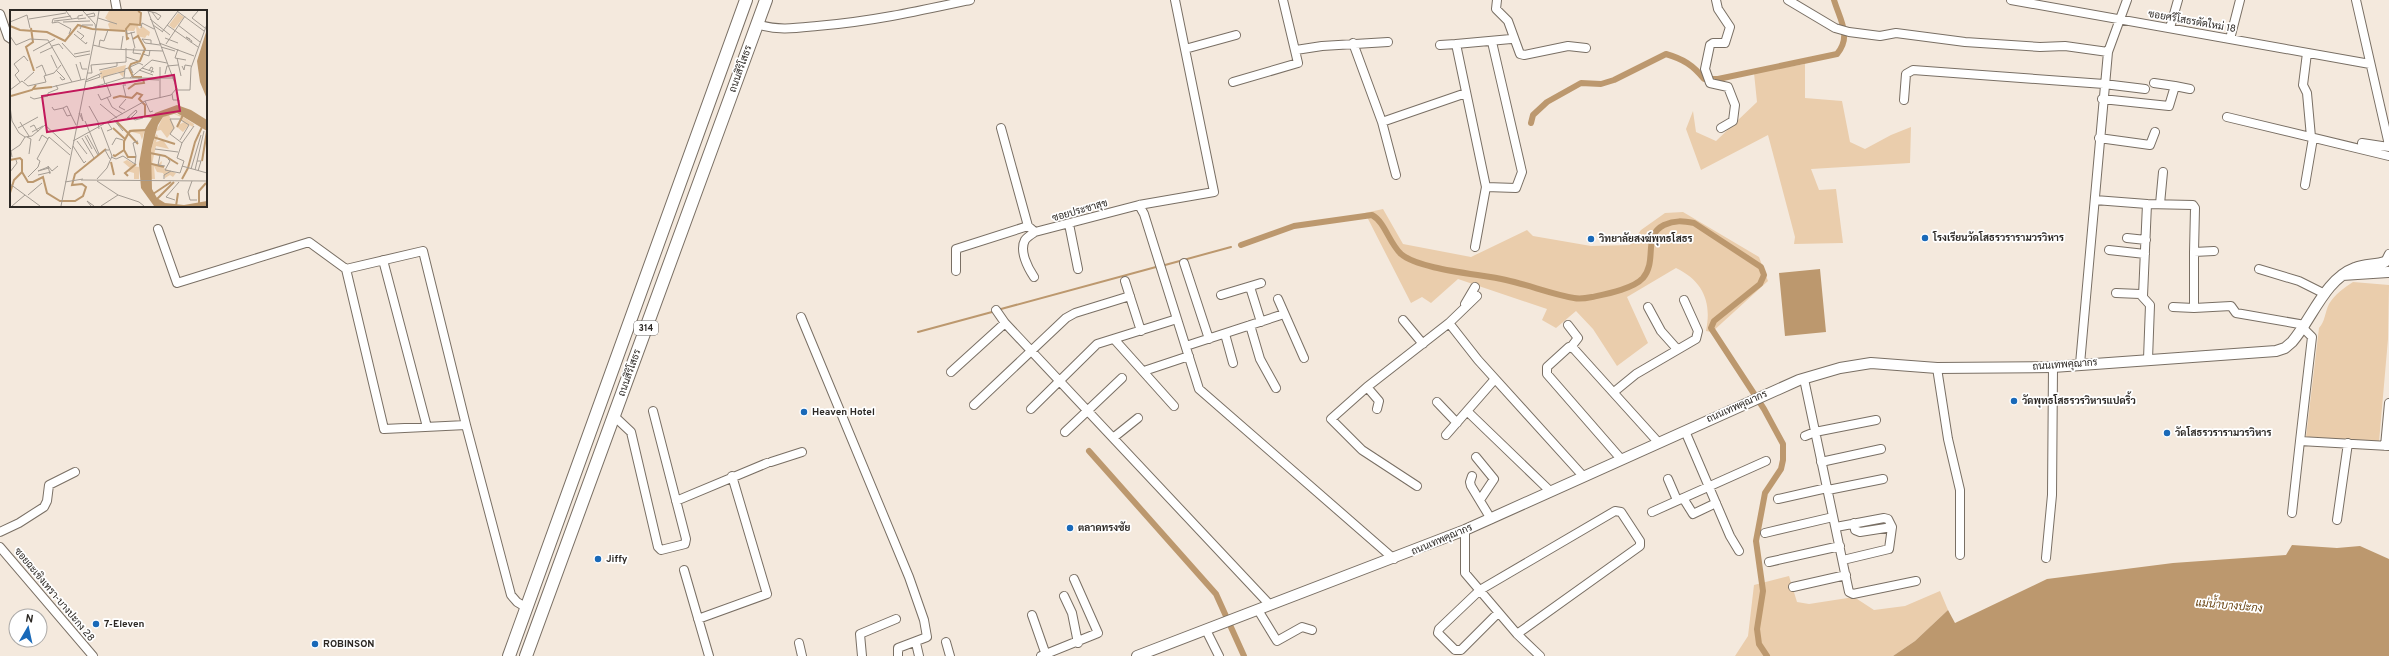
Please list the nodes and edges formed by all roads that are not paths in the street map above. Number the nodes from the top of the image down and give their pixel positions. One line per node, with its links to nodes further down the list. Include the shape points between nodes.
1 (116, 0): 15 (street)
2 (746, 0): 53 (highway, ถนนสิริโสธร / 314)
3 (766, 0): 18 (highway, ถนนสิริโสธร / 314)
4 (970, 0): 18 (street, via 839,24 770,28)
5 (1175, 0): 30 (street)
6 (1284, 0): 31 (street)
7 (1497, 0): 29 (street, via 1496,9 1508,21 1520,54 1568,46)
8 (1716, 0): 47 (street, via 1718,9 1730,27 1725,43 1710,45 1705,69 1712,84 1728,86 1736,114 1733,120)
9 (1788, 0): 32 (street, via 1845,31 1880,36 1896,33 1965,42 2064,46)
10 (2011, 0): 17 (street, ซอยศรีโสธรตัดใหม่ 18)
11 (2127, 0): 17 (street)
12 (2178, 0): 19 (street)
13 (2240, 0): 23 (street)
14 (2356, 0): 34 (street)
15 (117, 10)
16 (0, 14): 21 (street)
17 (2120, 20): 19 (street, ซอยศรีโสธรตัดใหม่ 18); 32 (street)
18 (757, 24): 55 (highway, ถนนสิริโสธร / 314)
19 (2170, 28): 23 (street, ซอยศรีโสธรตัดใหม่ 18)
20 (1236, 35): 30 (street)
21 (10, 38)
22 (1511, 39): 25 (street)
23 (2230, 39): 33 (street, ซอยศรีโสธรตัดใหม่ 18)
24 (1388, 42): 26 (street)
25 (1492, 42): 27 (street); 59 (street, via 1522,172 1516,188)
26 (1353, 43): 31 (street); 45 (street)
27 (1456, 44): 28 (street); 41 (street)
28 (1440, 45)
29 (1586, 48)
30 (1184, 49): 61 (street, ซอยประชาสุข, via 1214,192)
31 (1296, 50): 35 (street, via 1297,64)
32 (2108, 52): 37 (street)
33 (2307, 53): 34 (street, ซอยศรีโสธรตัดใหม่ 18); 50 (street, via 2303,85 2307,93)
34 (2370, 64): 52 (street)
35 (1233, 82)
36 (2154, 83): 38 (street)
37 (2104, 84): 39 (street); 42 (street); 43 (street, via 1913,70 1906,74)
38 (2175, 86): 40 (street); 42 (street, via 2170,105 2167,107)
39 (2145, 89)
40 (2190, 89)
41 (1466, 93): 45 (street); 59 (street)
42 (2102, 99): 49 (street)
43 (1904, 100)
44 (2227, 116): 50 (street)
45 (1382, 122): 57 (street)
46 (1001, 128): 65 (street)
47 (1720, 128)
48 (2155, 132): 49 (street, via 2150,144)
49 (2099, 138): 60 (street)
50 (2312, 138): 54 (street); 58 (street)
51 (2362, 143): 52 (street)
52 (2389, 146)
53 (690, 155): 55 (highway); 206 (highway, ถนนสิริโสธร / 314)
54 (2389, 156)
55 (707, 161): 144 (highway, ถนนสิริโสธร / 314)
56 (2163, 172): 63 (street)
57 (1396, 175)
58 (2305, 185)
59 (1486, 187): 70 (street)
60 (2094, 200): 62 (street); 123 (street)
61 (1139, 204): 64 (street, ซอยประชาสุข); 102 (street)
62 (2147, 204): 63 (street); 69 (street)
63 (2160, 204): 73 (street, via 2190,204 2195,208)
64 (1069, 224): 67 (street, ซอยประชาสุข); 79 (street)
65 (1028, 226): 67 (street); 81 (street, via 956,249)
66 (158, 229): 78 (street, via 178,284 309,242)
67 (1035, 232): 82 (street, via 1026,238 1024,246 1028,267)
68 (2127, 238): 69 (street)
69 (2146, 240): 74 (street)
70 (1475, 247)
71 (2110, 250): 74 (street)
72 (2214, 251): 73 (street)
73 (2194, 252): 98 (street)
74 (2145, 254): 92 (street)
75 (383, 260): 78 (street); 148 (street, via 423,251); 149 (street)
76 (1184, 263): 113 (street)
77 (2388, 263): 88 (main road, ถนนเทพคุณากร, via 2358,267 2342,275)
78 (346, 269): 149 (street, via 384,429)
79 (1078, 269)
80 (2259, 269): 88 (street, via 2299,281)
81 (956, 271)
82 (1034, 277)
83 (1125, 280): 90 (street)
84 (1261, 283): 85 (street)
85 (1250, 287): 89 (street); 104 (street)
86 (1475, 287): 95 (street, via 1465,304)
87 (2116, 293): 92 (street)
88 (2325, 294): 109 (main road, ถนนเทพคุณากร)
89 (1221, 295)
90 (1130, 296): 110 (street); 118 (street, via 1070,315)
91 (1477, 296): 95 (street)
92 (2143, 296): 121 (street, via 2150,305)
93 (1278, 299): 100 (street)
94 (1684, 300): 117 (street, via 1698,335 1696,339)
95 (1466, 307): 106 (street)
96 (1648, 307): 117 (street, via 1661,331)
97 (2173, 307): 98 (street)
98 (2194, 308): 109 (street, via 2231,306 2236,313)
99 (996, 310): 105 (street)
100 (1284, 314): 104 (street); 120 (street)
101 (801, 317): 217 (street, via 909,577 927,634 925,639)
102 (1178, 320): 110 (street); 115 (street)
103 (1404, 320): 114 (street)
104 (1261, 322): 107 (street)
105 (1005, 323): 118 (street); 126 (street)
106 (1449, 323): 114 (street); 130 (street)
107 (1250, 325): 111 (street); 133 (street, via 1260,359)
108 (1568, 325): 116 (street, via 1578,338)
109 (2304, 327): 121 (main road, ถนนเทพคุณากร, via 2285,348 2276,351); 156 (street, via 2312,337)
110 (1141, 331): 112 (street)
111 (1225, 334): 113 (street); 122 (street)
112 (1114, 339): 127 (street); 131 (street, via 1092,348)
113 (1209, 339): 115 (street)
114 (1423, 344): 132 (street)
115 (1186, 346): 119 (street)
116 (1571, 347): 134 (street); 163 (street, via 1547,367 1546,374)
117 (1677, 349): 134 (street, via 1628,379)
118 (1032, 352): 131 (street); 137 (street)
119 (1189, 356): 127 (street); 195 (street, via 1196,383 1203,393)
120 (1304, 358)
121 (2148, 359): 123 (main road, ถนนเทพคุณากร)
122 (1233, 363)
123 (2080, 364): 124 (main road, ถนนเทพคุณากร)
124 (2053, 367): 125 (main road, ถนนเทพคุณากร); 194 (street, via 2052,495)
125 (1937, 368): 129 (main road, ถนนเทพคุณากร, via 1871,363); 193 (street, via 1960,495)
126 (951, 372)
127 (1144, 372): 138 (street)
128 (1122, 378): 142 (street)
129 (1804, 378): 150 (main road, ถนนเทพคุณากร); 152 (street)
130 (1495, 379): 143 (street); 169 (street)
131 (1060, 381): 139 (street); 142 (street)
132 (1367, 387): 140 (street, via 1379,401); 172 (street, via 1332,417 1331,421 1362,450)
133 (1276, 388)
134 (1614, 392): 157 (street)
135 (1437, 402): 147 (street)
136 (2389, 402): 159 (street)
137 (974, 405)
138 (1174, 406)
139 (1031, 409)
140 (1377, 409)
141 (653, 411): 179 (street)
142 (1088, 411): 151 (street); 155 (street)
143 (1468, 412): 147 (street); 175 (street)
144 (614, 416): 179 (street, via 631,432 658,547 661,550 686,542); 224 (highway, ถนนสิริโสธร / 314)
145 (1138, 418): 155 (street)
146 (1876, 420): 152 (street)
147 (1457, 423): 153 (street)
148 (466, 425): 149 (street); 206 (street, via 511,595)
149 (427, 427)
150 (1684, 431): 157 (main road, ถนนเทพคุณากร); 173 (street)
151 (1065, 432)
152 (1815, 432): 154 (street); 165 (street)
153 (1446, 435)
154 (1804, 436)
155 (1113, 438): 205 (street)
156 (2300, 441): 158 (street); 182 (street)
157 (1658, 442): 163 (main road, ถนนเทพคุณากร)
158 (2348, 443): 159 (street); 185 (street)
159 (2387, 446)
160 (1881, 449): 165 (street)
161 (802, 452): 167 (street)
162 (1476, 457): 178 (street, via 1494,479)
163 (1621, 459): 169 (main road, ถนนเทพคุณากร)
164 (1766, 461): 173 (street)
165 (1821, 462): 174 (street)
166 (75, 472): 188 (street, via 49,485 47,501 40,510)
167 (732, 476): 179 (street); 210 (street, via 767,594)
168 (1472, 476): 178 (street, via 1470,482)
169 (1583, 476): 175 (main road, ถนนเทพคุณากร)
170 (1668, 479): 176 (street)
171 (1883, 479): 174 (street)
172 (1418, 486)
173 (1707, 486): 176 (street); 180 (street)
174 (1827, 489): 177 (street); 183 (street)
175 (1550, 491): 184 (main road, ถนนเทพคุณากร)
176 (1680, 499): 180 (street, via 1693,514); 181 (street)
177 (1778, 499)
178 (1480, 500): 184 (street)
179 (676, 501)
180 (1716, 503): 192 (street)
181 (1652, 512)
182 (2292, 513)
183 (1833, 517): 186 (street); 189 (street)
184 (1491, 519): 187 (main road, ถนนเทพคุณากร)
185 (2337, 520)
186 (1836, 527): 190 (street); 196 (street, via 1854,523 1855,530 1860,532 1892,527 1888,549)
187 (1465, 530): 195 (main road, ถนนเทพคุณากร); 203 (street, via 1464,571)
188 (0, 532)
189 (1766, 533)
190 (1840, 546): 196 (street); 197 (street)
191 (0, 547): 222 (street, ซอยฉะเชิงเทรา-บางปะกง 28)
192 (1739, 551)
193 (1960, 555)
194 (2046, 558)
195 (1394, 559): 205 (main road, ถนนเทพคุณากร)
196 (1843, 560): 199 (street)
197 (1769, 562)
198 (684, 570): 210 (street)
199 (1846, 575): 201 (street, via 1849,592 1853,594); 202 (street)
200 (1074, 579): 218 (street, via 1098,632 1095,636)
201 (1916, 581)
202 (1793, 587)
203 (1480, 590): 208 (street); 208 (street, via 1439,629 1439,636 1455,650 1461,650); 214 (street, via 1615,511 1621,512 1640,541 1640,546)
204 (1064, 596): 218 (street, via 1072,613)
205 (1270, 606): 207 (main road, ถนนเทพคุณากร)
206 (527, 608): 223 (highway, ถนนสิริโสธร / 314)
207 (1258, 610): 212 (main road, ถนนเทพคุณากร); 213 (street, via 1276,641 1302,627)
208 (1498, 612): 214 (street)
209 (1032, 615): 221 (street)
210 (698, 619): 225 (street)
211 (896, 619): 227 (street, via 860,634)
212 (1206, 630): 220 (main road, ถนนเทพคุณากร); 232 (street)
213 (1312, 630)
214 (1517, 634): 233 (street)
215 (946, 642): 230 (street)
216 (799, 643): 226 (street)
217 (916, 643): 228 (street, via 898,648); 229 (street)
218 (1078, 643): 219 (street)
219 (1061, 653): 221 (street)
220 (1152, 654): 231 (main road, ถนนเทพคุณากร)
221 (1044, 655)
222 (93, 656)
223 (509, 656)
224 (526, 656)
225 (709, 656)
226 (802, 656)
227 (862, 656)
228 (898, 656)
229 (919, 656)
230 (950, 656)
231 (1137, 656)
232 (1219, 656)
233 (1540, 656)

